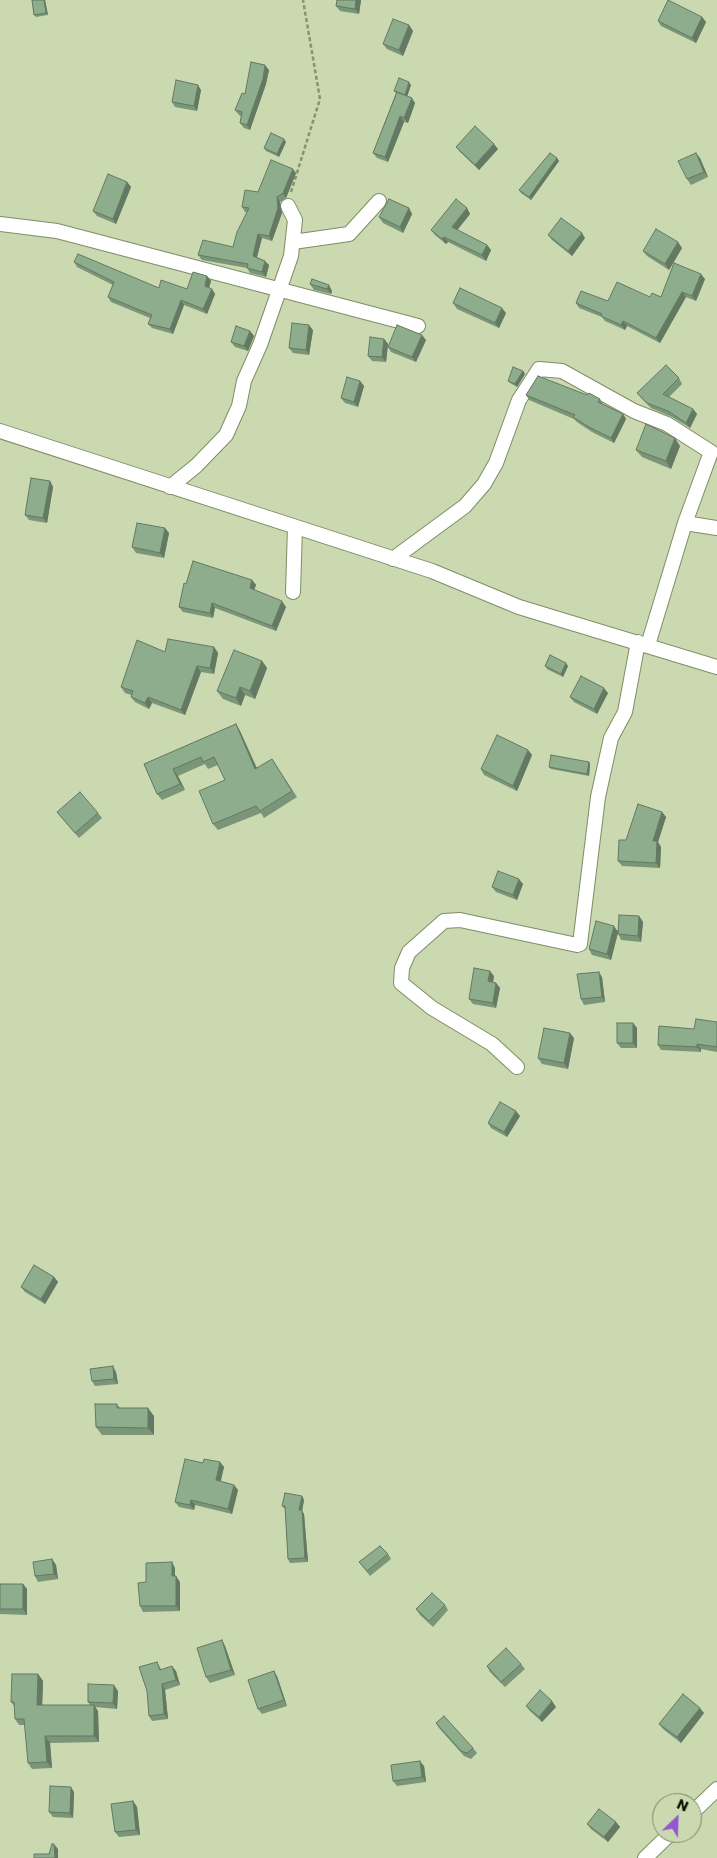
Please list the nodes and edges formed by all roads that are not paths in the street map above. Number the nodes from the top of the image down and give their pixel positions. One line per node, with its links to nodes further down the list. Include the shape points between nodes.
1 (379, 201): 4 (street, via 350,234)
2 (288, 206): 4 (street, via 295,220)
3 (0, 224): 5 (street, via 57,230)
4 (293, 242): 5 (street)
5 (280, 289): 6 (street); 8 (street, via 226,435)
6 (418, 326)
7 (0, 431): 8 (street)
8 (170, 487): 10 (street)
9 (685, 523): 11 (street); 12 (street, via 711,452 667,424 634,411 562,371 539,369 519,400 496,463 484,484 465,506); 14 (street)
10 (295, 527): 12 (street); 13 (street)
11 (717, 528)
12 (393, 559): 14 (street, via 432,571 519,607)
13 (293, 592)
14 (643, 644): 15 (street); 16 (street, via 625,712 611,738 598,797 580,944 486,924 444,921 409,952 402,968 401,983 432,1008 492,1044)
15 (717, 667)
16 (517, 1067)
17 (717, 1789): 18 (street)
18 (702, 1803)
19 (661, 1843): 20 (street)
20 (645, 1858)

